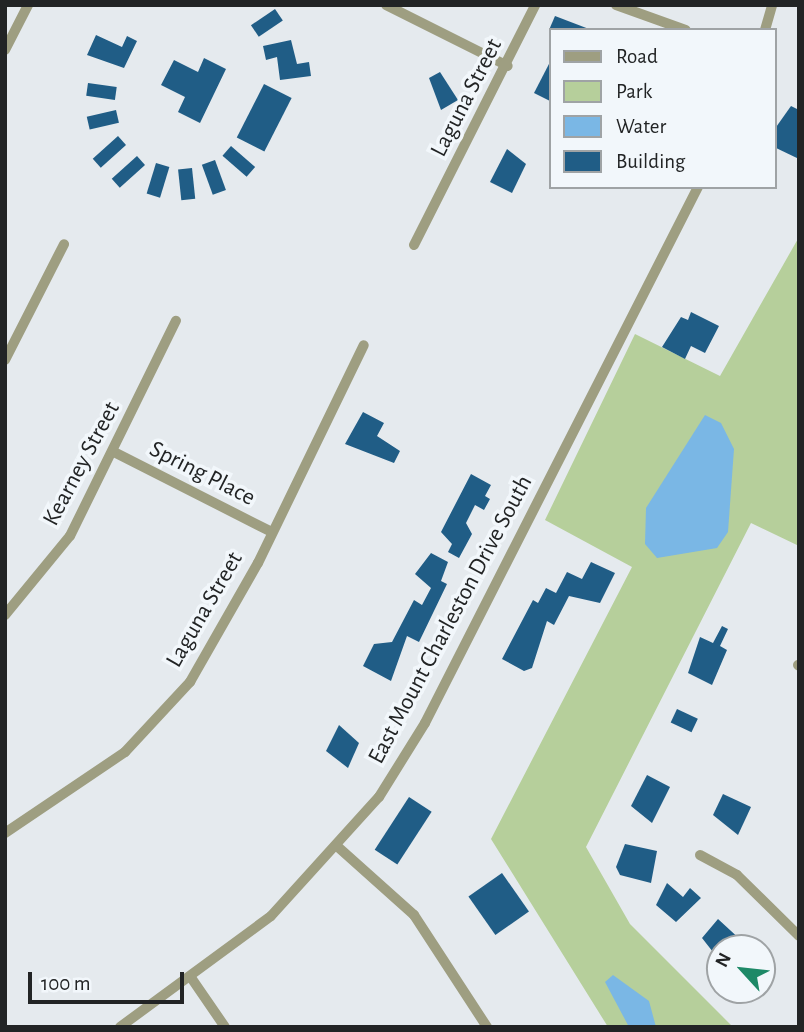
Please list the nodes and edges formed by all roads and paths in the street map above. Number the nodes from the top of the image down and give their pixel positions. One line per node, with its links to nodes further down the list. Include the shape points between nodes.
1 (28, 5): 8 (street)
2 (386, 5): 9 (street)
3 (535, 5): 9 (street, Laguna Street)
4 (616, 5): 6 (street)
5 (772, 5): 7 (street)
6 (680, 28)
7 (766, 28)
8 (5, 50)
9 (508, 66): 12 (street, Laguna Street)
10 (697, 189): 20 (street, East Mount Charleston Drive South, via 425,723 379,797)
11 (64, 244): 15 (street)
12 (414, 245)
13 (176, 321): 16 (street, Kearney Street)
14 (364, 345): 17 (street, Laguna Street)
15 (5, 359)
16 (114, 452): 17 (street, Spring Place); 18 (street, Kearney Street, via 51,564)
17 (272, 532): 19 (street, Laguna Street, via 208,654 163,715 92,778)
18 (5, 615)
19 (5, 833)
20 (338, 847): 23 (street, East Mount Charleston Drive South, via 271,916); 26 (street, via 414,915)
21 (700, 855): 22 (street, via 737,875)
22 (799, 936)
23 (192, 979): 24 (street, East Mount Charleston Drive South); 25 (street)
24 (120, 1027)
25 (225, 1027)
26 (488, 1027)

